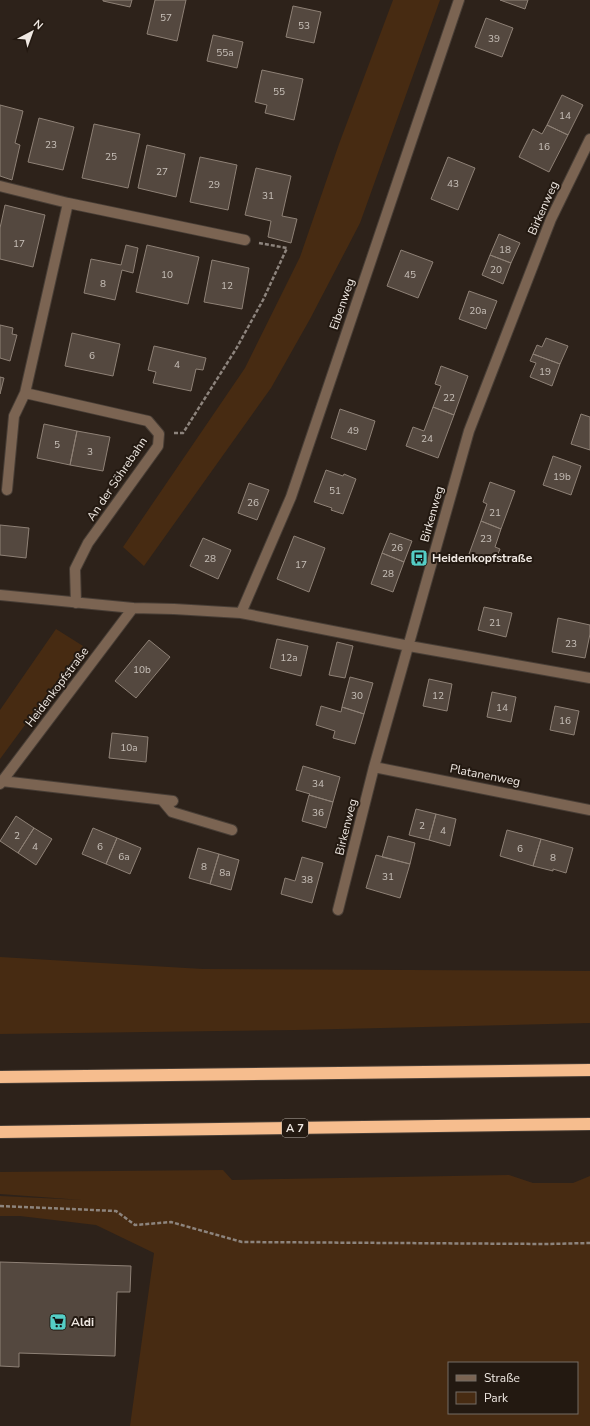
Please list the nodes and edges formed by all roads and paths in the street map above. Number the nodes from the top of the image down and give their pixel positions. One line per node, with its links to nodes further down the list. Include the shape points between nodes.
1 (459, 0): 12 (street, Eibenweg, via 290,497)
2 (590, 138): 13 (street, Birkenweg, via 551,219 469,431)
3 (0, 186): 4 (street)
4 (68, 203): 5 (street); 6 (street)
5 (244, 240): 7 (path, via 287,248 263,300 236,349 183,432)
6 (25, 393): 7 (street, An der Söhrebahn, via 148,421); 8 (street, via 14,416)
7 (159, 434): 10 (street, An der Söhrebahn, via 158,446 88,544 75,569)
8 (7, 490)
9 (0, 595): 10 (street)
10 (76, 603): 11 (street)
11 (132, 608): 12 (street); 16 (street, Heidenkopfstraße)
12 (241, 613): 13 (street)
13 (408, 646): 14 (street); 15 (street, Birkenweg)
14 (590, 678)
15 (374, 767): 19 (street, Platanenweg); 21 (street, Birkenweg)
16 (1, 782): 17 (street, Heidenkopfstraße)
17 (162, 800): 18 (street, Heidenkopfstraße); 20 (street, via 172,812)
18 (173, 801)
19 (590, 810)
20 (232, 830)
21 (338, 910)
22 (590, 1070): 23 (highway)
23 (0, 1077)
24 (590, 1124): 25 (highway, A 7)
25 (0, 1132)
26 (0, 1206): 27 (path, via 116,1211 135,1225 171,1222 242,1242)
27 (590, 1243)

